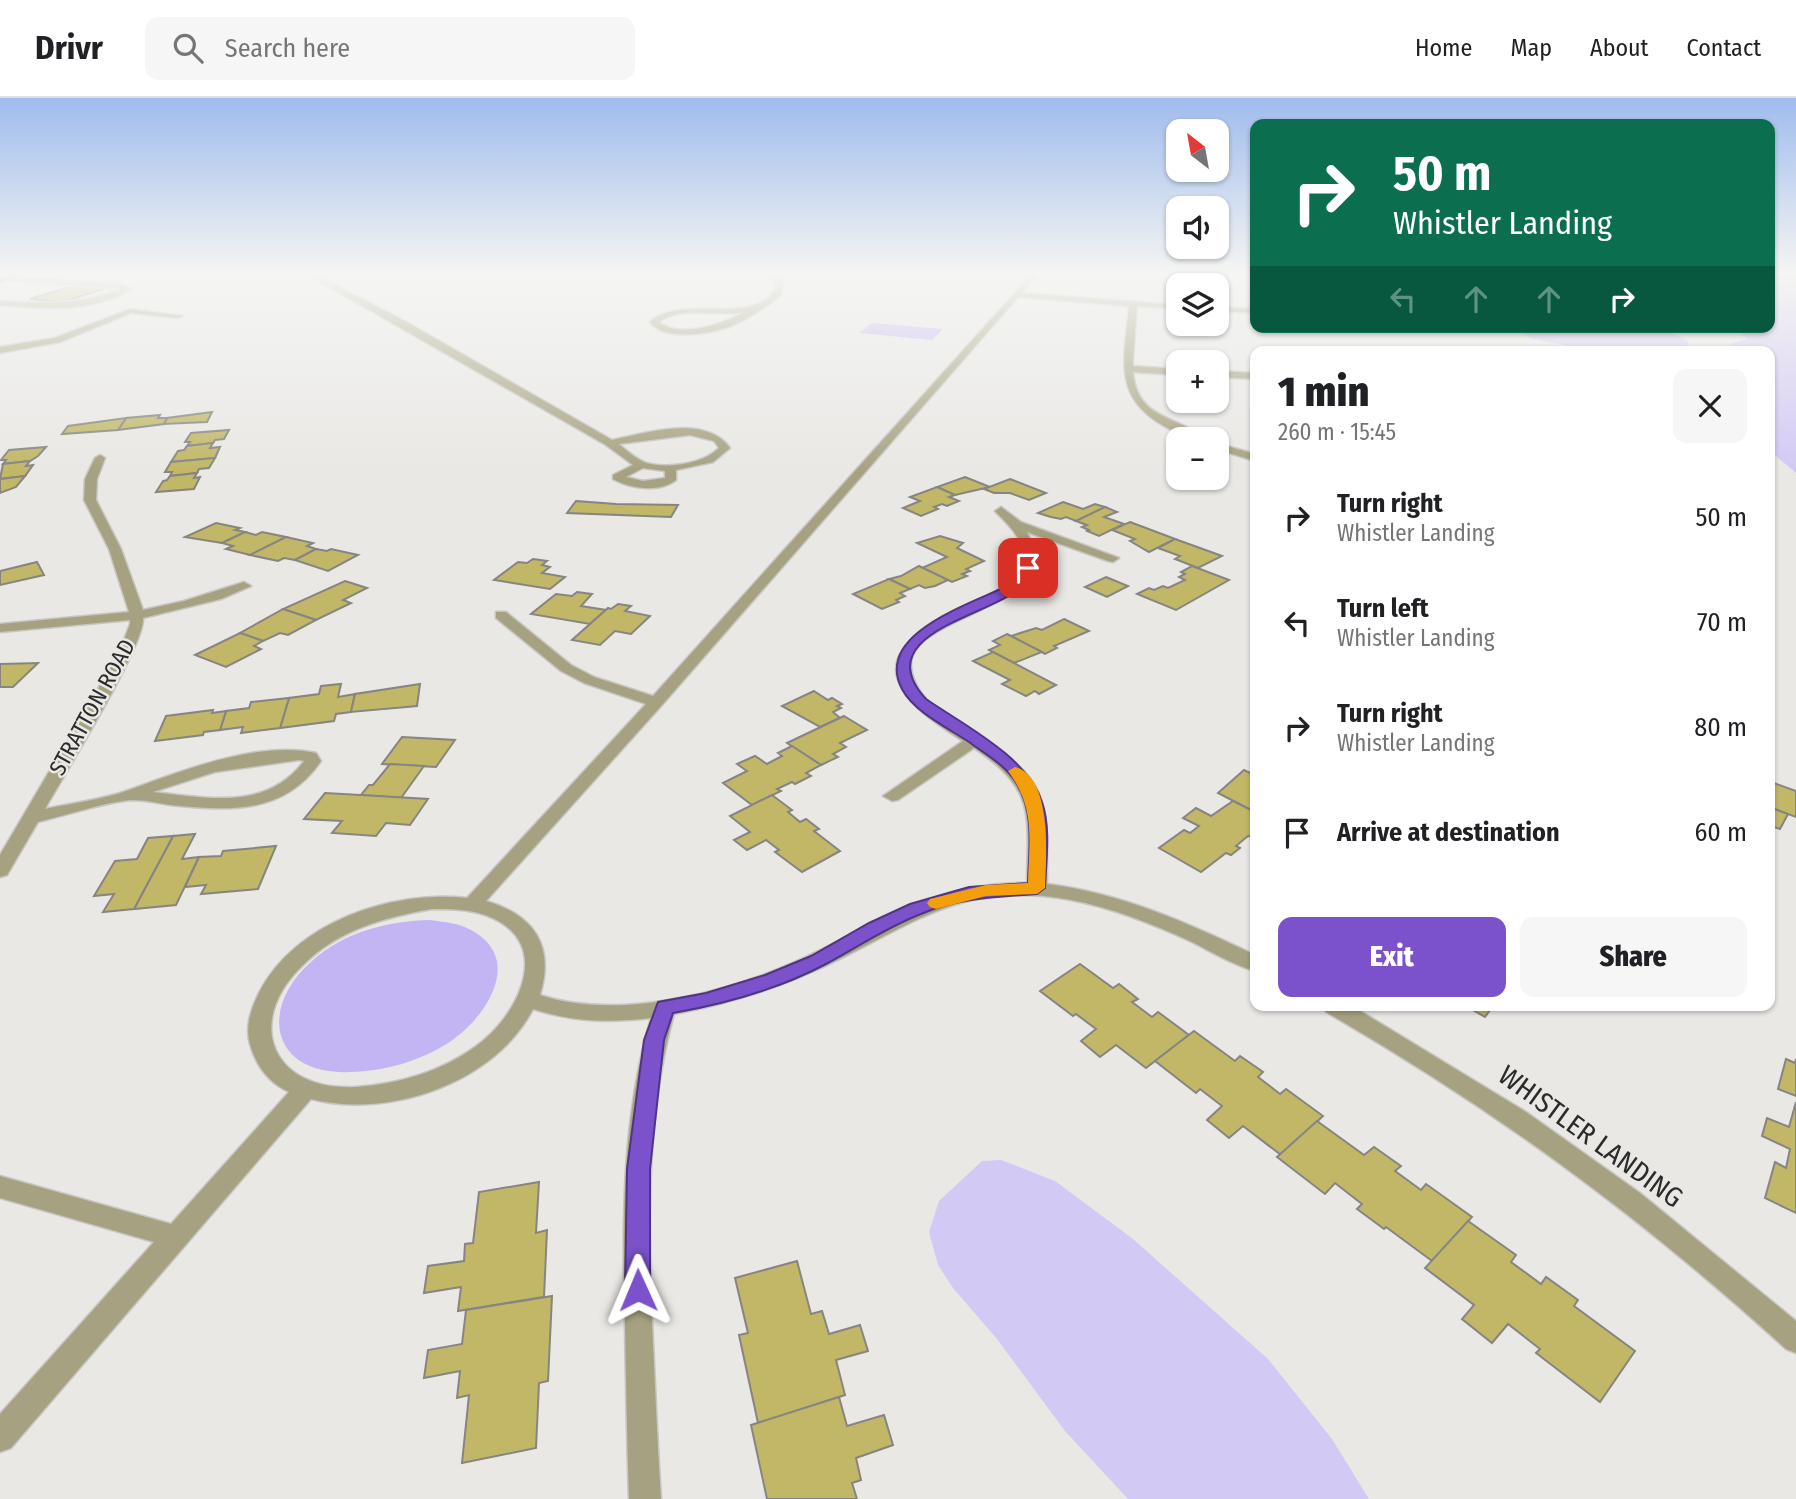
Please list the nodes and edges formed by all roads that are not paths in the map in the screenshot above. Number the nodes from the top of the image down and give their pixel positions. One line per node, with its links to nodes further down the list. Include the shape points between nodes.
1 (55, 340): 5 (street)
2 (432, 340): 11 (street)
3 (976, 340): 24 (street)
4 (1131, 340): 6 (street)
5 (0, 350)
6 (1130, 369): 7 (street); 10 (street, via 1130,386 1145,408)
7 (1166, 371)
8 (1229, 375): 9 (street)
9 (1250, 376)
10 (1175, 427)
11 (610, 443): 15 (street); 16 (street, via 685,432 710,435 725,444 712,458)
12 (1229, 450): 13 (street)
13 (1250, 456)
14 (100, 458): 21 (street, STRATTON ROAD, via 91,479 90,500 115,549)
15 (641, 465): 16 (street); 16 (street, via 617,477 662,483 670,480)
16 (669, 467)
17 (1001, 511): 18 (street)
18 (1017, 525): 19 (street); 25 (street, via 1028,556 1022,579 997,597 921,635 903,662 906,683 914,695)
19 (1113, 558)
20 (244, 586): 21 (street, via 205,600)
21 (135, 613): 23 (street); 28 (street, STRATTON ROAD, via 137,624 126,653)
22 (501, 615): 24 (street, via 566,668)
23 (0, 628)
24 (656, 702): 31 (street)
25 (975, 740): 27 (street); 30 (street, via 1023,778 1034,801)
26 (132, 794): 26 (street, via 243,804 282,790 313,761 299,755 220,764); 28 (street)
27 (891, 796)
28 (29, 818): 29 (street, STRATTON ROAD)
29 (0, 871)
30 (1037, 888): 32 (street, via 1108,901); 34 (street, via 969,893 916,909 772,979 706,1000)
31 (472, 904): 33 (street, via 501,914 523,929 535,951 537,977); 36 (street, via 432,902 389,909 346,925 308,948 278,978 260,1011 258,1043 274,1071)
32 (1250, 962)
33 (530, 1000): 34 (street, via 591,1014); 36 (street, via 492,1046 450,1072 401,1090 350,1097)
34 (665, 1007): 41 (street, via 654,1040 638,1169)
35 (1343, 1011): 39 (street, WHISTLER LANDING, via 1462,1080 1569,1153 1694,1248)
36 (306, 1090): 38 (street)
37 (0, 1187): 38 (street)
38 (177, 1237): 40 (street)
39 (1796, 1339)
40 (0, 1437)
41 (645, 1499)

